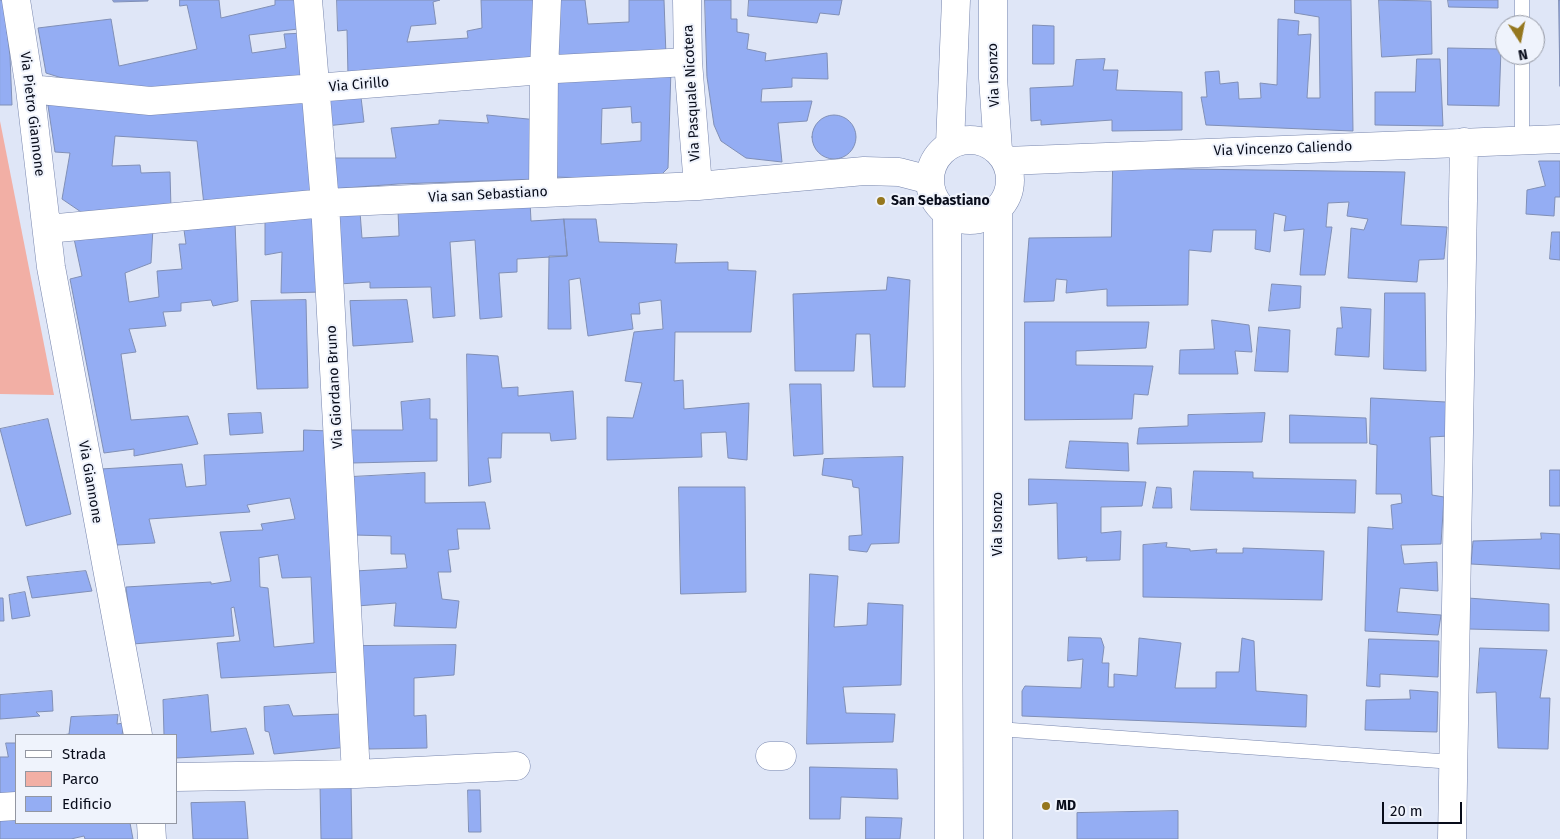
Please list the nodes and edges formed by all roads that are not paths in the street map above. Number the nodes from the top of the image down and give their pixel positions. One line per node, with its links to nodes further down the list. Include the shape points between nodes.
1 (16, 0): 13 (street, Via Pietro Giannone)
2 (308, 0): 12 (street, Via Giordano Bruno)
3 (547, 0): 11 (street)
4 (687, 0): 9 (street, Via Pasquale Nicotera)
5 (956, 0): 17 (street)
6 (993, 0): 18 (street, Via Isonzo, via 993,78)
7 (1522, 0): 8 (lane)
8 (1522, 15)
9 (688, 62): 11 (street, Via Cirillo); 20 (street, Via Pasquale Nicotera)
10 (1522, 65): 15 (lane)
11 (544, 70): 12 (street, Via Cirillo); 21 (street)
12 (314, 88): 13 (street, Via Cirillo, via 150,101); 22 (street, Via Giordano Bruno)
13 (30, 89): 25 (street, Via Pietro Giannone)
14 (1560, 139): 15 (street, Via Vincenzo Caliendo)
15 (1522, 140): 16 (street, Via Vincenzo Caliendo)
16 (1464, 142): 18 (street, Via Vincenzo Caliendo); 28 (street)
17 (950, 144): 18 (street, via 975,139 987,143); 19 (street, via 932,165)
18 (1002, 155): 23 (street, via 1011,182 1005,202)
19 (930, 180): 20 (street, Via san Sebastiano, via 899,172 864,171); 24 (street, via 931,192)
20 (698, 186): 21 (street, Via san Sebastiano)
21 (543, 193): 22 (street, Via san Sebastiano)
22 (325, 203): 25 (street, Via san Sebastiano); 30 (street, Via Giordano Bruno)
23 (998, 210): 24 (street, via 973,220); 26 (street, Via Isonzo)
24 (947, 213): 36 (street)
25 (47, 229): 27 (street, Via Giannone, via 51,266)
26 (998, 729): 28 (lane); 37 (street, Via Isonzo)
27 (138, 734)
28 (1453, 762): 38 (street)
29 (516, 766): 30 (street)
30 (356, 774): 31 (street)
31 (178, 777)
32 (15, 806): 33 (street)
33 (0, 807)
34 (151, 824): 35 (street)
35 (152, 839)
36 (949, 839)
37 (998, 839)
38 (1452, 839)

